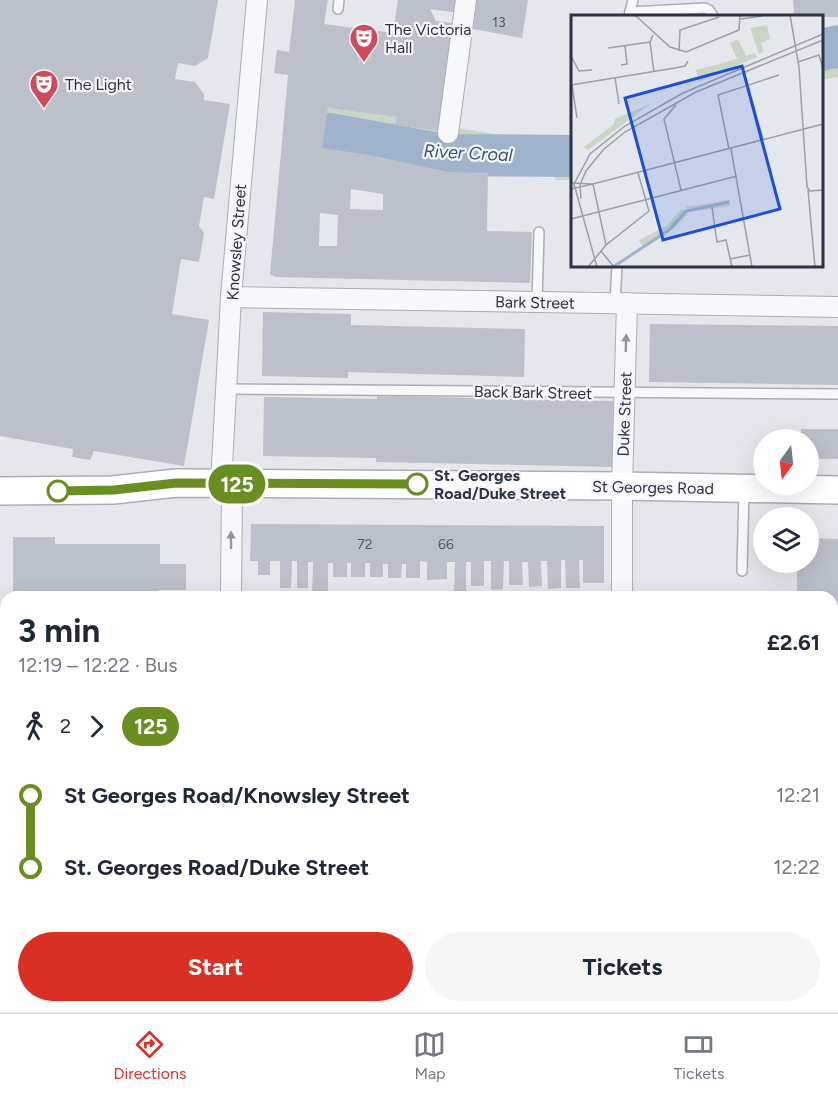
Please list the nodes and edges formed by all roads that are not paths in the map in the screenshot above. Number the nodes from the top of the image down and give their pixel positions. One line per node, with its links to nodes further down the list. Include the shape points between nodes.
1 (257, 0): 9 (street, Knowsley Street)
2 (466, 0): 6 (street)
3 (633, 0): 4 (lane)
4 (630, 14): 5 (lane, via 705,8)
5 (712, 15)
6 (448, 133)
7 (539, 232): 10 (lane)
8 (617, 267): 11 (lane)
9 (231, 297): 10 (street, Bark Street); 13 (street, Knowsley Street)
10 (537, 302): 11 (street, Bark Street)
11 (621, 303): 12 (street, Bark Street); 14 (street, Duke Street, one-way to 11)
12 (838, 307)
13 (227, 389): 14 (lane, Back Bark Street); 16 (street, Knowsley Street)
14 (624, 392): 15 (lane, Back Bark Street); 17 (street, Duke Street)
15 (838, 394)
16 (226, 484): 17 (main road, St Georges Road); 20 (main road, St Georges Road); 22 (street, Knowsley Street, one-way to 16)
17 (622, 486): 18 (main road, St Georges Road); 23 (street, Duke Street)
18 (744, 488): 19 (main road, St Georges Road); 21 (lane)
19 (838, 490)
20 (0, 491)
21 (742, 571)
22 (231, 591)
23 (622, 591)

